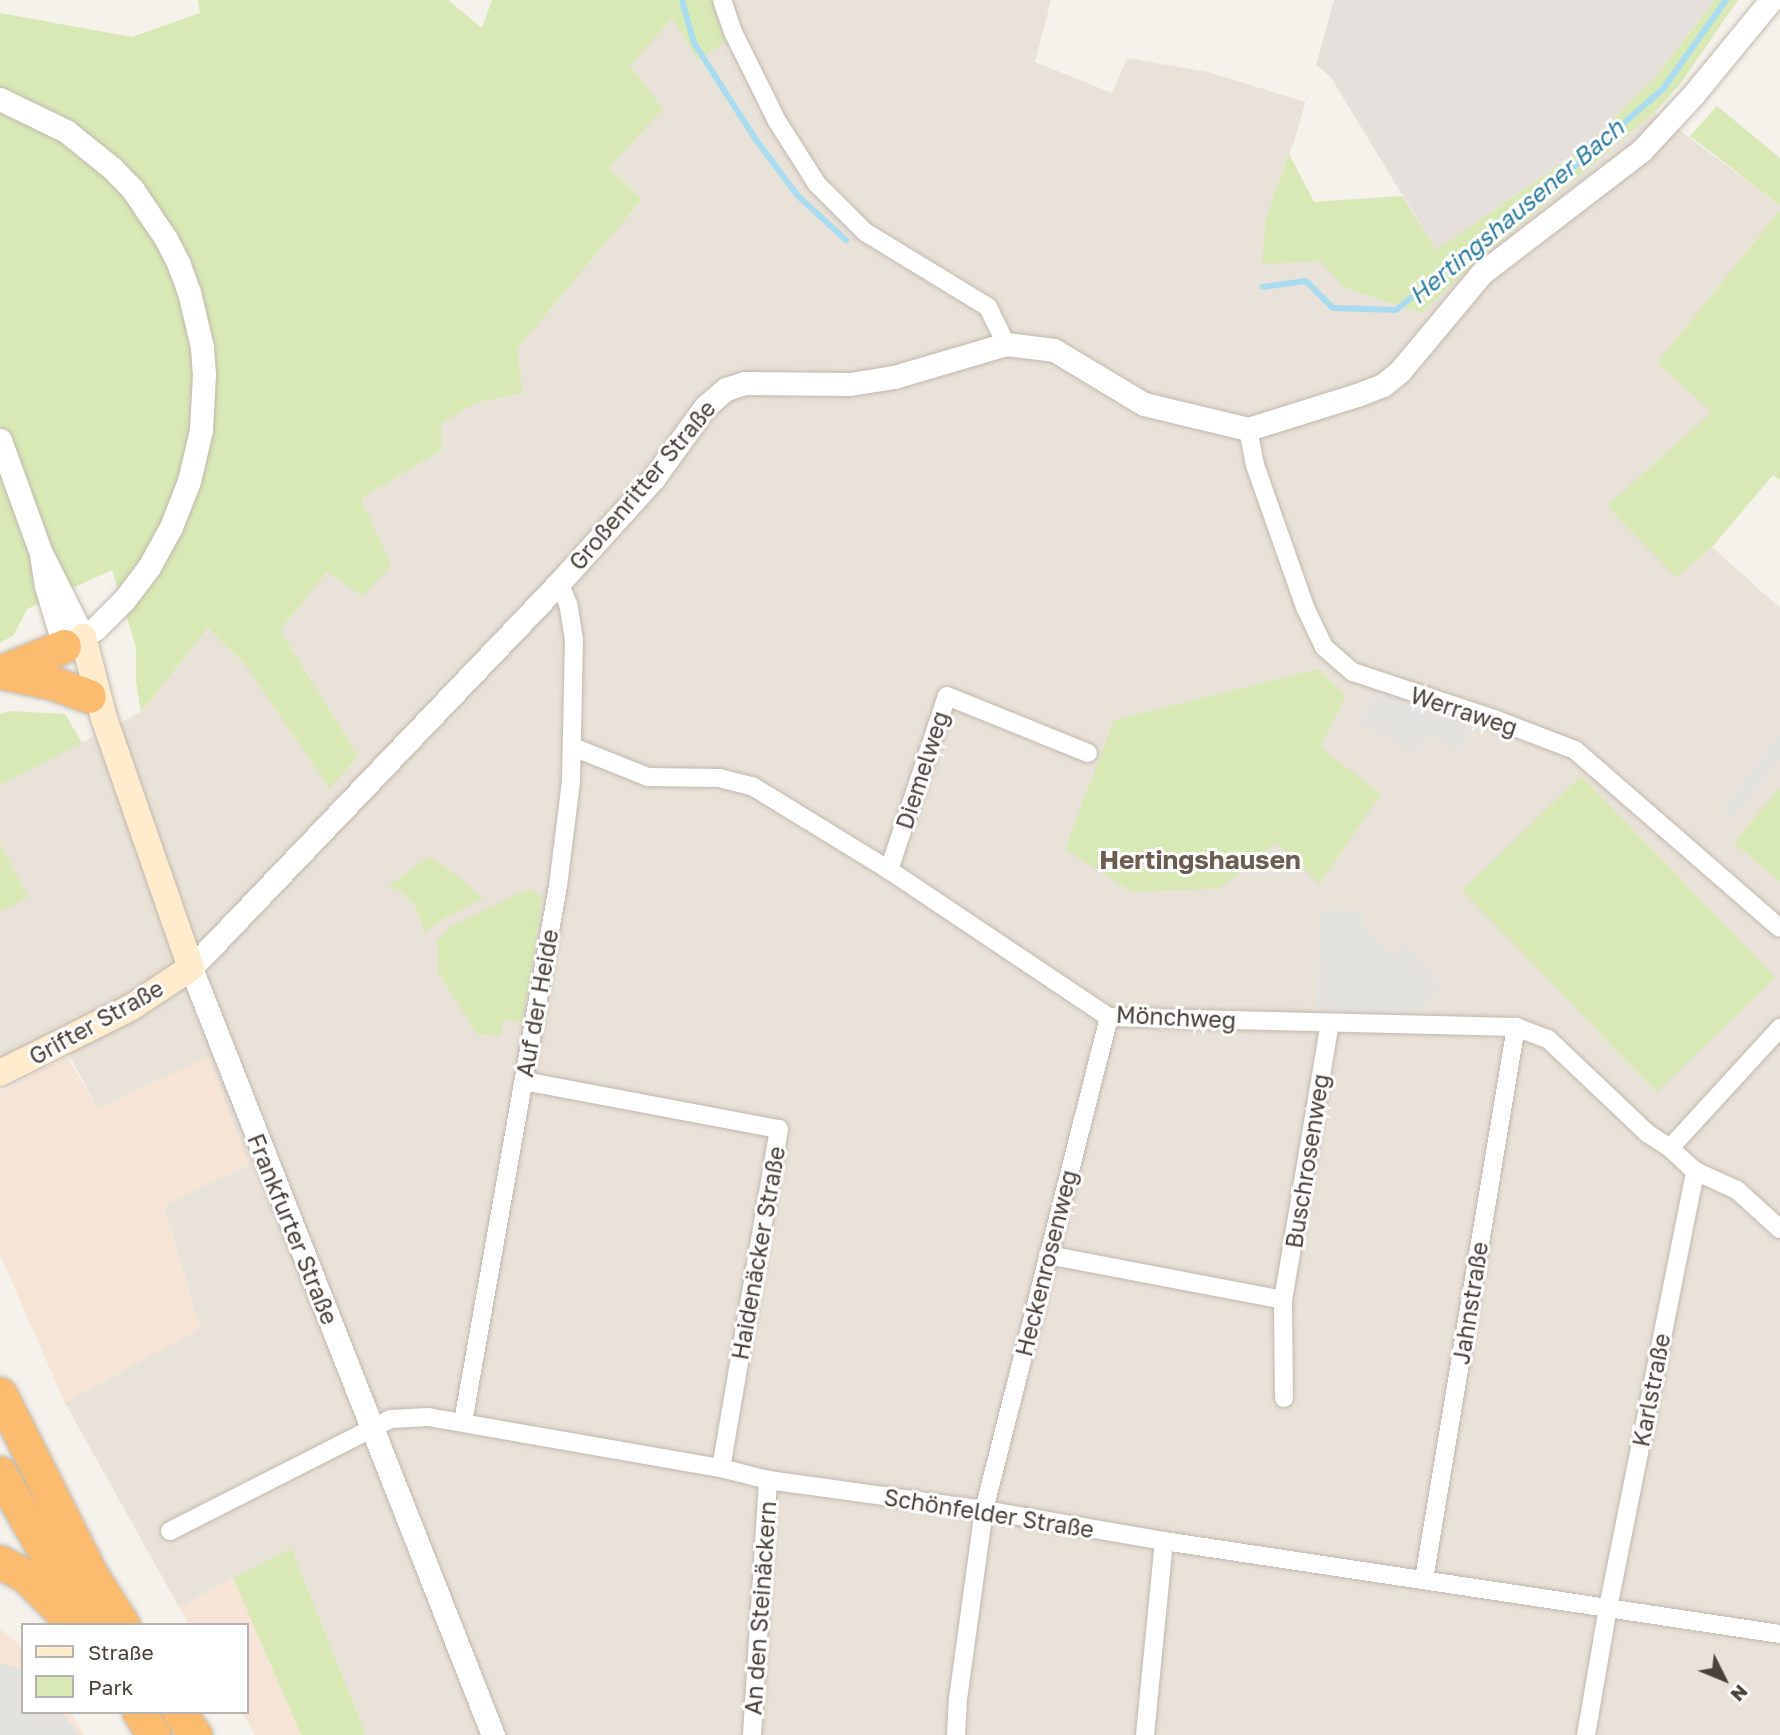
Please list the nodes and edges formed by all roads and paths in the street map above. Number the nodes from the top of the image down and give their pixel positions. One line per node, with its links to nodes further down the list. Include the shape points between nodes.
1 (722, 0): 4 (street, via 733,33 777,121 817,184 865,232 988,307)
2 (1771, 0): 5 (street, via 1641,151 1482,273 1383,385)
3 (0, 99): 8 (street, via 66,131 133,190 179,265 202,347 201,430 181,504 138,584 110,615)
4 (1006, 344): 5 (street, Großenritter Straße, via 1054,350 1144,404); 7 (street, Großenritter Straße, via 894,377 850,384 744,383 726,388 705,407 653,479)
5 (1248, 429): 14 (street, Werraweg, via 1255,465 1305,607 1324,647 1353,672 1388,687 1494,719 1575,750)
6 (0, 440): 8 (street, via 41,553 46,586)
7 (559, 583): 11 (street, Auf der Heide, via 574,640); 15 (street, Großenritter Straße)
8 (73, 642): 9 (highway); 10 (main road, Frankfurter Straße)
9 (1, 672): 10 (highway, via 53,683)
10 (97, 707): 15 (main road, Frankfurter Straße)
11 (573, 747): 13 (street, Mönchweg, via 648,777 719,778 752,786); 21 (street, Auf der Heide, via 558,886)
12 (1088, 753): 13 (street, Diemelweg, via 947,696)
13 (889, 870): 16 (street, Mönchweg)
14 (1780, 928)
15 (191, 968): 20 (main road, Grifter Straße, via 130,1008); 30 (street, Frankfurter Straße)
16 (1109, 1017): 17 (street, Mönchweg); 25 (street, Heckenrosenweg)
17 (1330, 1023): 18 (street, Mönchweg); 26 (street, Buschrosenweg)
18 (1516, 1027): 22 (street, Mönchweg, via 1548,1039 1647,1133); 38 (street, Jahnstraße)
19 (1780, 1028): 22 (street)
20 (0, 1073)
21 (524, 1081): 29 (street, Auf der Heide); 31 (street, Haidenäcker Straße, via 779,1129)
22 (1670, 1148): 23 (street, Mönchweg)
23 (1695, 1171): 24 (street, Mönchweg, via 1737,1190); 39 (street, Karlstraße)
24 (1780, 1229)
25 (1048, 1255): 26 (street); 34 (street, Heckenrosenweg)
26 (1283, 1300): 28 (street, Buschrosenweg)
27 (0, 1394): 42 (highway, via 92,1576)
28 (1284, 1398)
29 (463, 1422): 30 (street, Schönfelder Straße, via 391,1419); 31 (street, Schönfelder Straße)
30 (373, 1427): 35 (street, Schönfelder Straße); 48 (street, Frankfurter Straße)
31 (721, 1468): 33 (street, Schönfelder Straße)
32 (0, 1474): 41 (highway)
33 (768, 1480): 34 (street, Schönfelder Straße); 49 (street, An den Steinäckern)
34 (984, 1510): 36 (street, Schönfelder Straße); 50 (street, Heckenrosenweg)
35 (170, 1531)
36 (1164, 1541): 38 (street, Schönfelder Straße); 51 (street)
37 (0, 1562): 40 (highway, via 26,1576)
38 (1424, 1578): 39 (street, Schönfelder Straße)
39 (1608, 1608): 43 (street, Schönfelder Straße); 52 (street)
40 (71, 1623)
41 (86, 1623)
42 (122, 1623)
43 (1780, 1634)
44 (140, 1714): 46 (highway)
45 (180, 1714): 47 (highway)
46 (154, 1735)
47 (195, 1735)
48 (493, 1735)
49 (752, 1735)
50 (956, 1735)
51 (1145, 1735)
52 (1586, 1735)

